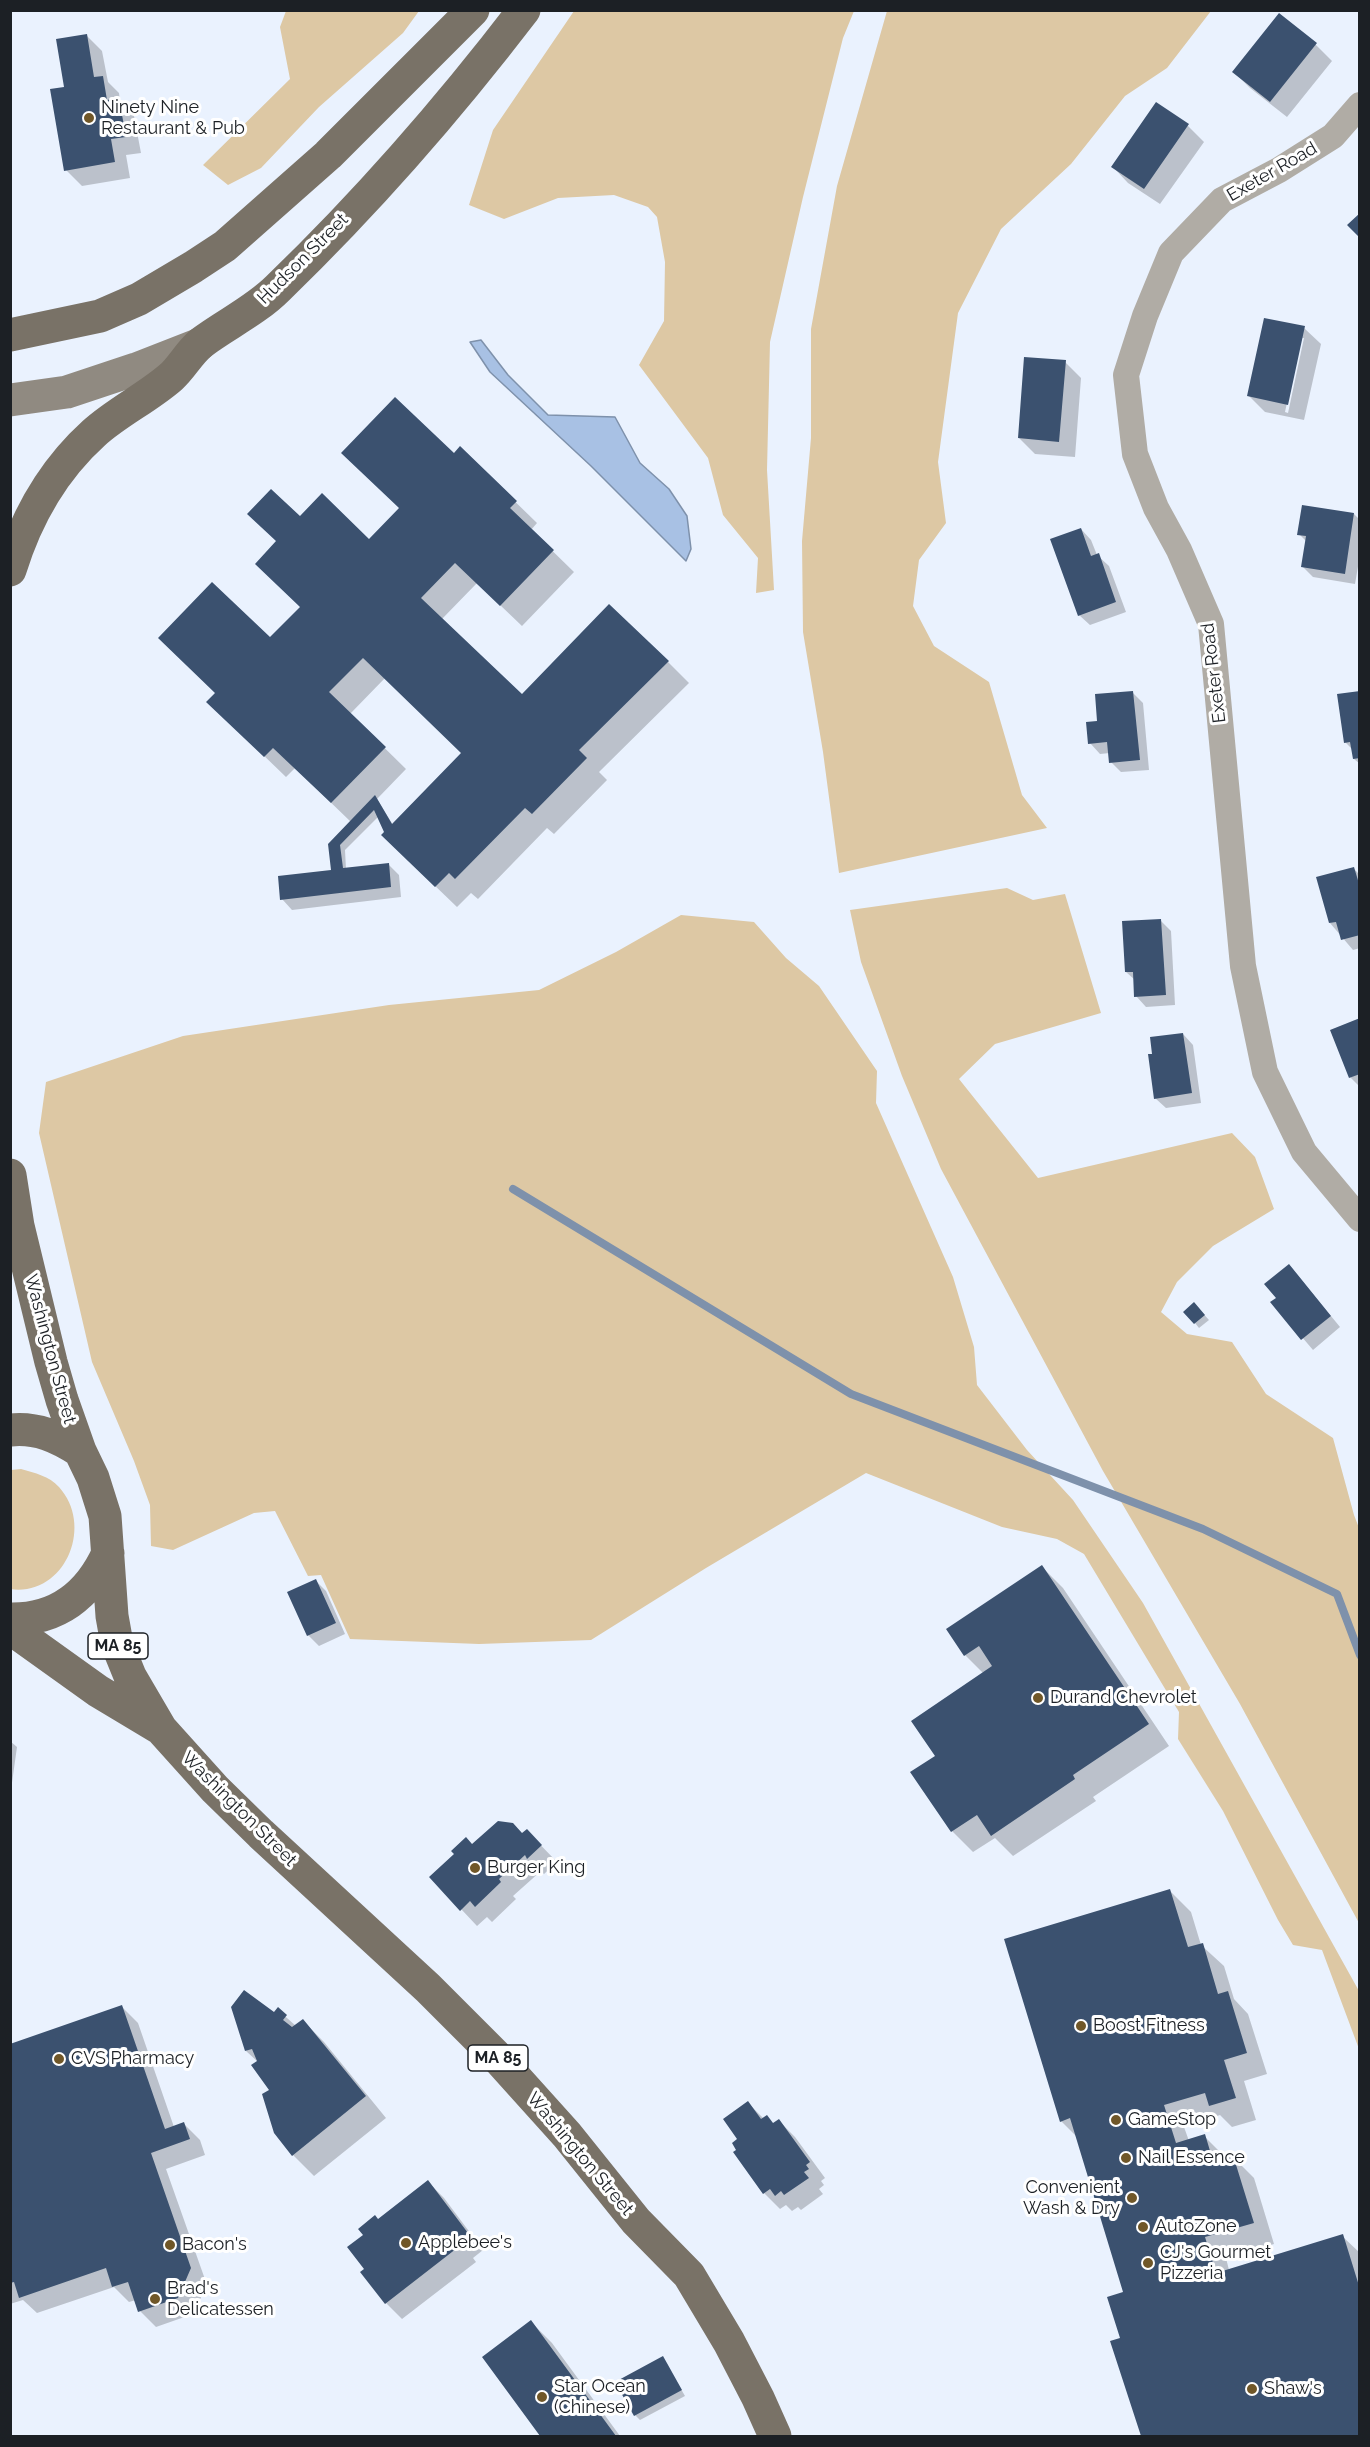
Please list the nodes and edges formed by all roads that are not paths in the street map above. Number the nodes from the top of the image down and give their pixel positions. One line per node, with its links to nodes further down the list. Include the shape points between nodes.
1 (473, 10): 4 (main road, via 328,155 225,246 139,299 100,316)
2 (524, 10): 5 (main road, Hudson Street, via 453,101 318,249 276,291)
3 (1359, 105): 9 (street, Exeter Road, via 1333,136 1222,200 1171,253 1126,375 1135,454 1158,513 1179,550 1211,624 1243,966 1265,1072 1304,1152)
4 (10, 335)
5 (200, 344): 6 (main road, Hudson Street, via 67,392); 7 (main road, via 170,377 94,432 74,454 35,508)
6 (10, 400)
7 (10, 570)
8 (10, 1175): 11 (main road, Washington Street / MA 85, via 18,1226 51,1362)
9 (1359, 1219)
10 (10, 1430): 11 (main road, Washington Street, via 42,1432)
11 (80, 1451): 12 (main road, Washington Street / MA 85, via 105,1516)
12 (108, 1553): 13 (main road, via 86,1589 61,1608 32,1619); 15 (main road, Washington Street / MA 85, via 117,1644 130,1676)
13 (10, 1619)
14 (10, 1628): 15 (main road, Washington Street / MA 85, via 98,1691)
15 (161, 1729): 16 (main road, Washington Street / MA 85, via 261,1834 495,2055 567,2135 636,2221 690,2276 729,2342)
16 (775, 2436)

